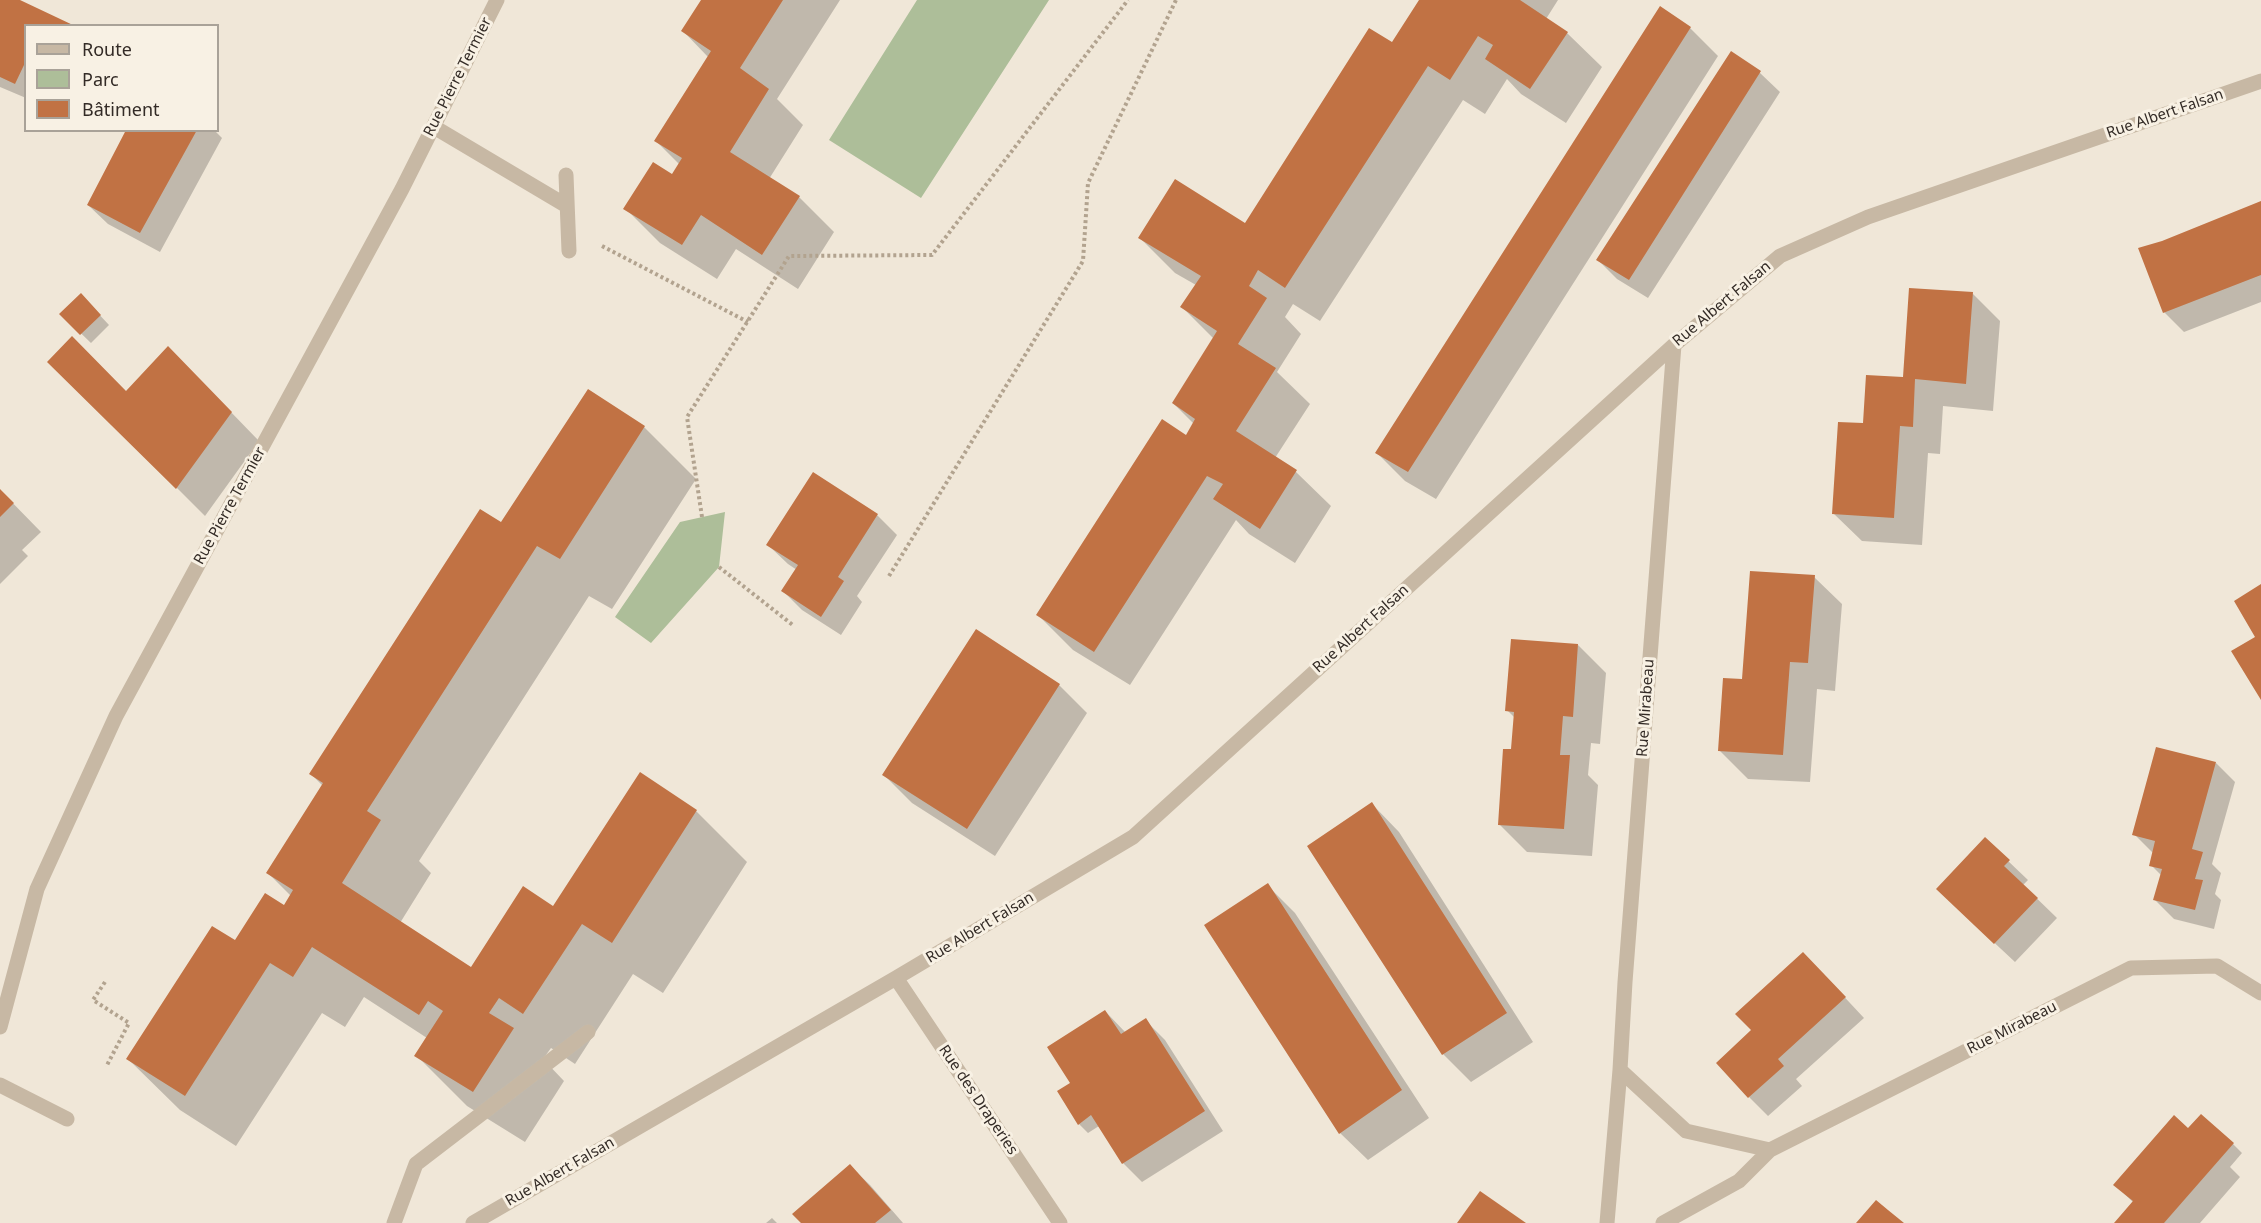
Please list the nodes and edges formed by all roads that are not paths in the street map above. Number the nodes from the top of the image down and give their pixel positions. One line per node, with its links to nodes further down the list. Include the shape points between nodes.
1 (497, 0): 3 (street, Rue Pierre Termier)
2 (2261, 81): 7 (street, Rue Albert Falsan, via 1868,217 1780,256)
3 (434, 126): 5 (street); 10 (street, Rue Pierre Termier, via 116,716 37,889)
4 (566, 175): 5 (street)
5 (567, 206): 6 (street)
6 (569, 251)
7 (1674, 345): 8 (street, Rue Albert Falsan, via 1133,837); 12 (street, Rue Mirabeau)
8 (896, 978): 17 (street, Rue Albert Falsan); 18 (street, Rue des Draperies)
9 (2261, 993): 15 (street, Rue Mirabeau, via 2217,966 2131,968)
10 (0, 1027)
11 (588, 1032): 16 (street, via 416,1164)
12 (1620, 1070): 15 (street, via 1686,1131); 19 (street, Rue Mirabeau)
13 (0, 1085): 14 (street)
14 (67, 1119)
15 (1770, 1150): 20 (street, Rue Mirabeau, via 1739,1181)
16 (394, 1223)
17 (473, 1223)
18 (1060, 1223)
19 (1607, 1223)
20 (1663, 1223)

